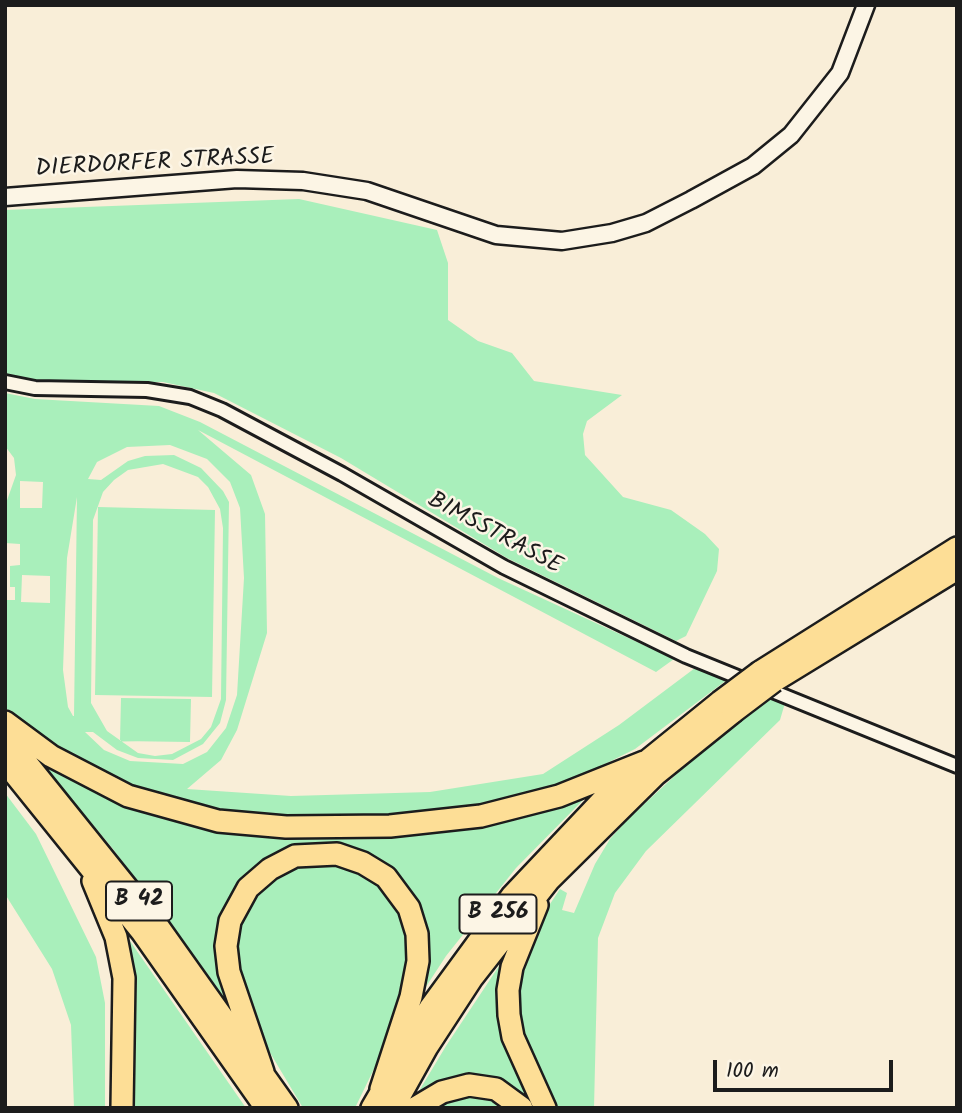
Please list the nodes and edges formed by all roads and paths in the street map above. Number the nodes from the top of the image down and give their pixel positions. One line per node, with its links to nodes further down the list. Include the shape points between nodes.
1 (866, 5): 2 (main road, DIERDORFER STRASSE, via 841,73 791,135 753,166 691,200 646,223 612,233 562,241 496,235 367,191 303,181 237,179)
2 (5, 197)
3 (5, 382): 12 (street, BIMSSTRASSE, via 35,388 147,390 201,401 342,474 504,567 685,656)
4 (957, 548): 6 (highway, B 256)
5 (957, 569): 6 (highway, B 256)
6 (767, 677): 7 (highway, B 256, bridge)
7 (726, 707): 11 (highway, B 256); 14 (highway, B 256)
8 (5, 722): 11 (highway, via 67,766 128,796 218,821 274,827 390,826 481,816 559,796)
9 (5, 736): 15 (highway, B 42, via 157,925)
10 (5, 762): 13 (highway, B 42)
11 (644, 762): 16 (highway, B 256, via 512,895 454,972)
12 (957, 766)
13 (81, 853): 17 (highway, via 111,924 122,965); 18 (highway, B 42)
14 (549, 880): 20 (highway, B 256, via 472,978); 23 (highway, via 523,936 508,990 513,1037)
15 (263, 1072): 16 (highway, via 229,972 230,921 248,888 270,869 295,856 337,854 386,877 409,908 417,934 414,987); 19 (highway, B 42)
16 (377, 1098)
17 (122, 1108)
18 (266, 1108)
19 (287, 1108)
20 (393, 1108)
21 (415, 1108): 22 (highway, via 442,1092 468,1085 496,1089)
22 (522, 1108)
23 (545, 1108)

